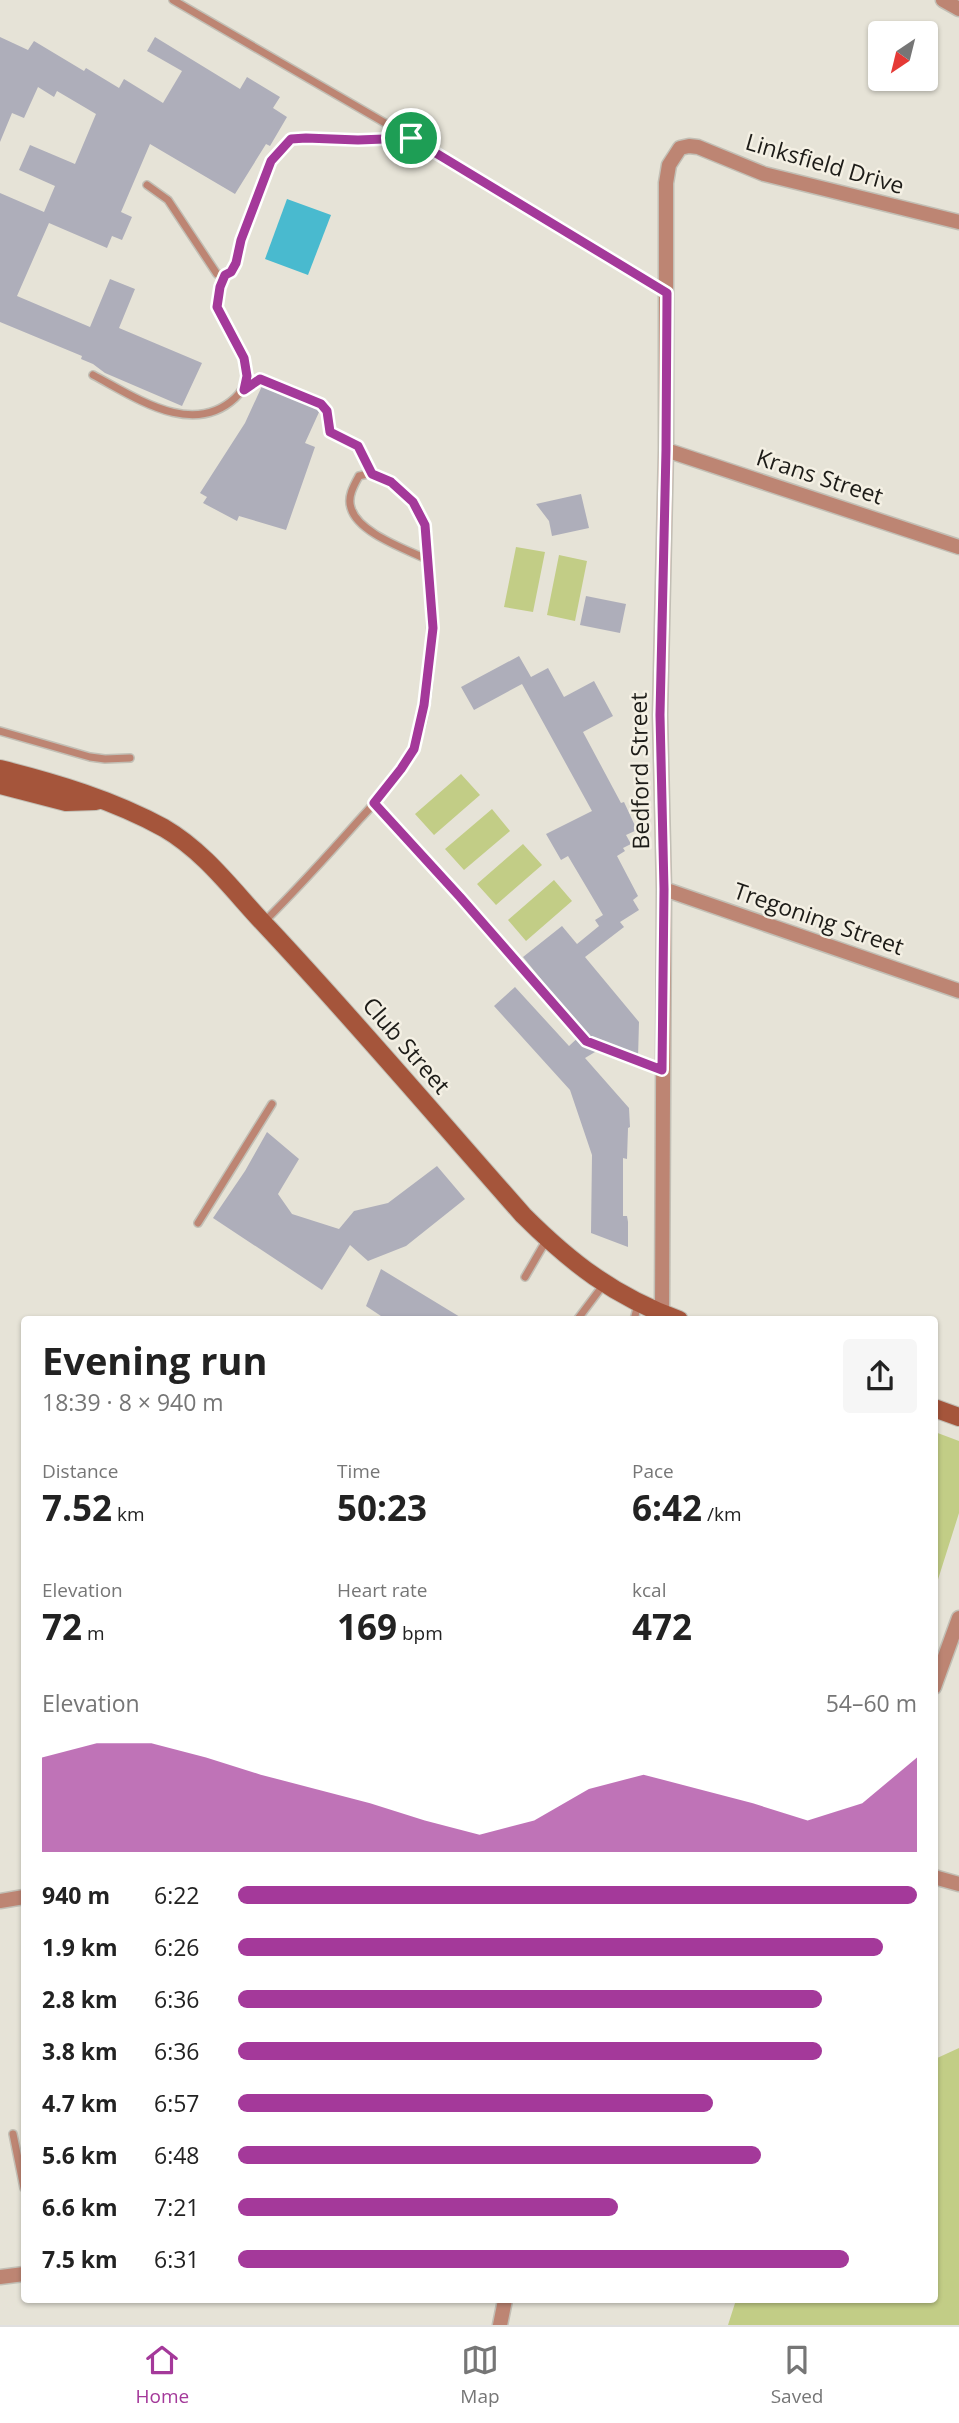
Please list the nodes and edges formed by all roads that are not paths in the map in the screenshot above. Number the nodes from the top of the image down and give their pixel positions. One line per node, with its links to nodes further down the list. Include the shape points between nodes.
1 (173, 0): 4 (lane)
2 (943, 0): 3 (street)
3 (959, 9)
4 (411, 138): 8 (lane, via 291,139 271,161 236,263); 9 (lane)
5 (680, 148): 7 (street, Linksfield Drive, via 698,147 776,177); 9 (street, Bedford Street, via 667,174)
6 (147, 185): 8 (lane, via 168,200 217,274)
7 (959, 222)
8 (225, 275): 10 (lane, via 217,307 244,358 247,376 244,390 217,412 189,416 157,408)
9 (667, 293): 11 (street, Bedford Street)
10 (93, 375)
11 (666, 450): 12 (street, Krans Street); 19 (street, Bedford Street, via 660,715)
12 (959, 547)
13 (428, 560): 13 (lane, via 425,525 413,502 391,482 372,474 359,476 350,507 361,525); 20 (lane, via 433,628 414,749 374,803)
14 (0, 731): 15 (lane, via 90,757)
15 (130, 758)
16 (0, 769): 18 (main road, Club Street, via 70,787)
17 (0, 785): 18 (main road, Club Street, via 66,802)
18 (100, 800): 20 (main road, Club Street, via 186,843)
19 (664, 889): 21 (street, Tregoning Street); 30 (street, Bedford Street, via 662,1070)
20 (263, 923): 24 (main road, Club Street)
21 (959, 991)
22 (272, 1104): 23 (lane)
23 (198, 1223)
24 (547, 1239): 25 (lane); 26 (main road, Club Street)
25 (525, 1277)
26 (604, 1284): 27 (main road, Club Street); 28 (lane)
27 (636, 1311): 29 (main road, Club Street)
28 (580, 1316)
29 (664, 1316)
30 (670, 1316)
31 (938, 1410): 32 (main road)
32 (959, 1417)
33 (959, 1618): 34 (street)
34 (938, 1677)
35 (938, 1878): 36 (street)
36 (959, 1884)
37 (21, 1898): 38 (street)
38 (0, 1901)
39 (13, 2134): 40 (lane)
40 (21, 2173)
41 (21, 2274): 42 (street)
42 (0, 2277)
43 (504, 2303): 44 (street)
44 (500, 2325)

